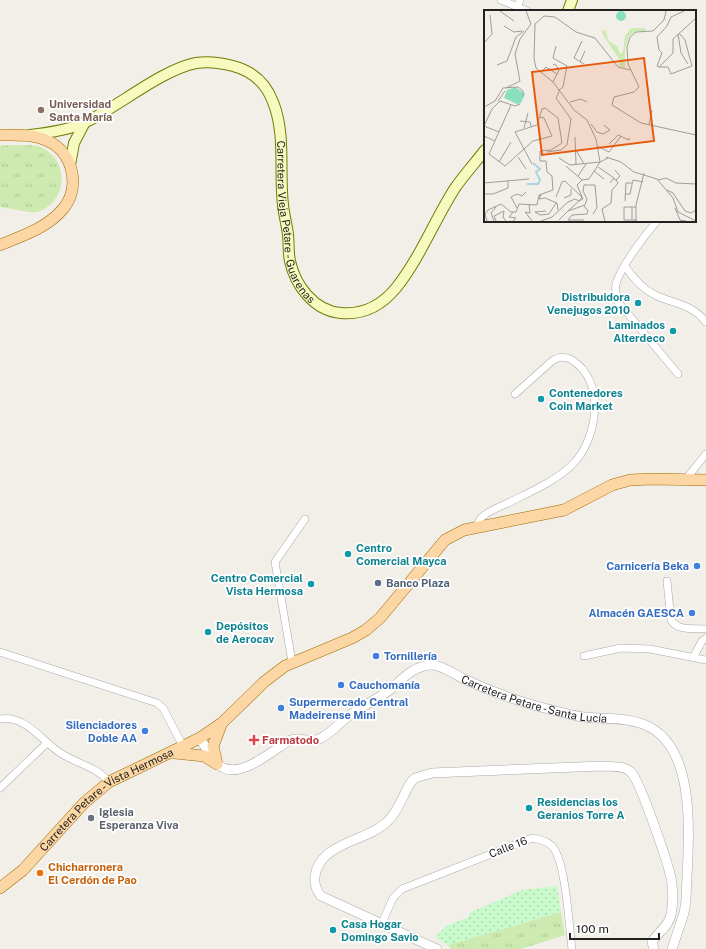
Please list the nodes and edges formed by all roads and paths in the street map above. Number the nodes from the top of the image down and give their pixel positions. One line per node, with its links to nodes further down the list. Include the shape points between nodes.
1 (501, 0): 4 (street)
2 (520, 0): 4 (street)
3 (572, 0): 6 (main road)
4 (517, 8): 5 (street)
5 (524, 10)
6 (568, 10)
7 (85, 122): 9 (main road, Carretera Vieja Petare - Guarenas, via 63,130); 10 (main road, Carretera Vieja Petare - Guarenas, via 172,72 196,63 235,67 258,79 268,90 277,113 281,136 283,206 293,272 314,302 340,313 360,313 388,297 418,254 454,190); 11 (main road, via 74,143)
8 (0, 135): 9 (main road)
9 (30, 135): 11 (main road, via 54,144)
10 (484, 151)
11 (70, 165): 13 (main road, via 73,176 72,190 64,208 36,230)
12 (656, 222): 14 (street)
13 (0, 245)
14 (625, 266): 15 (street, via 641,285 656,295 690,307); 16 (street, via 616,285 618,302)
15 (706, 322)
16 (678, 374)
17 (515, 394): 22 (street, via 558,357 570,359 583,370 594,394 594,416 589,436 582,454 573,464 537,488 489,512 481,518)
18 (706, 454): 19 (street)
19 (686, 479): 20 (main road); 22 (main road, via 630,480 612,485 564,510)
20 (706, 480)
21 (305, 519): 30 (street, via 275,562)
22 (475, 528): 30 (main road, via 464,530 445,540 380,618 366,630)
23 (667, 581): 24 (street, via 671,620 674,624 680,627)
24 (706, 629)
25 (706, 638): 28 (street)
26 (0, 652): 35 (street, via 157,703 163,708)
27 (584, 656): 28 (street, via 621,648 650,649)
28 (694, 656): 29 (street)
29 (706, 660)
30 (292, 662): 32 (main road, via 264,682)
31 (0, 718): 34 (street, via 13,718 35,730)
32 (222, 723): 33 (main road, Carretera Petare - Vista Hermosa); 37 (main road, via 213,746)
33 (200, 738): 35 (main road, Carretera Petare - Vista Hermosa); 37 (street)
34 (47, 743): 38 (street, via 63,755 100,773); 39 (street)
35 (184, 748): 36 (main road, Carretera Petare - Vista Hermosa)
36 (173, 753): 37 (main road, via 204,756); 38 (main road, Carretera Petare - Vista Hermosa)
37 (217, 764): 45 (street, Carretera Petare - Santa Lucía, via 226,769 238,770 290,740 308,742 320,739 351,714 384,695 412,671 433,665 495,692 532,704 578,716 623,719 643,724 667,740 679,764 685,784 686,901)
38 (109, 782): 40 (main road, Carretera Petare - Vista Hermosa, via 84,803 23,870)
39 (0, 788)
40 (0, 888)
41 (382, 923): 42 (street); 43 (street, Calle 16, via 393,898 402,889 532,838 552,846 561,863); 44 (street, via 321,896 315,883 316,871 329,853 387,823 415,778 432,773 616,766 630,771 636,777 668,865 672,884 671,916 652,942)
42 (437, 949)
43 (572, 949)
44 (654, 949)
45 (672, 949)

